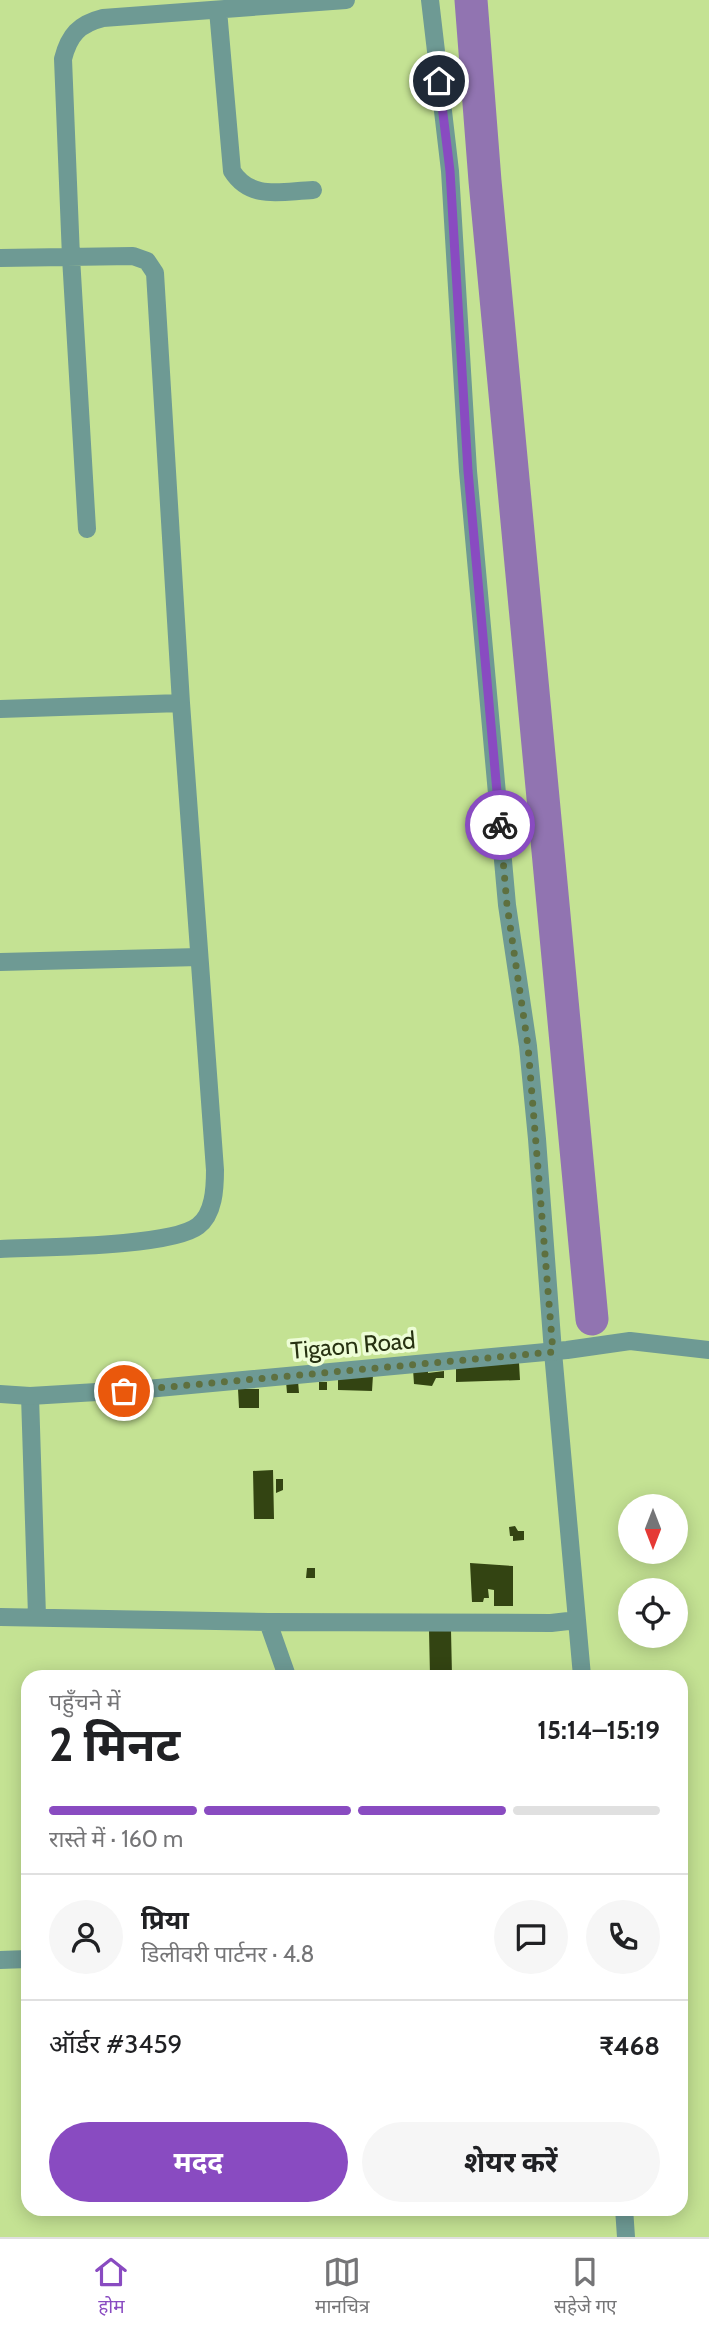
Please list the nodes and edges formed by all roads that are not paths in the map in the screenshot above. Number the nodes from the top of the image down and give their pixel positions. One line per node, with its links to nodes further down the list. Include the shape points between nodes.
1 (345, 0): 3 (street)
2 (430, 0): 14 (street, via 450,171 472,512 507,905 529,1059)
3 (218, 10): 4 (street, via 232,171 238,181 258,192); 5 (street, via 103,18 76,30 68,42 63,59)
4 (313, 190)
5 (71, 257): 6 (street); 7 (street); 8 (street, via 133,256 147,261 155,272)
6 (0, 258)
7 (87, 529)
8 (181, 703): 9 (street); 10 (street)
9 (0, 709)
10 (200, 957): 11 (street); 12 (street, via 215,1191 200,1225 148,1241)
11 (0, 962)
12 (0, 1249)
13 (709, 1350): 14 (street, Tigaon Road, via 630,1342)
14 (560, 1351): 16 (street, Tigaon Road); 19 (street)
15 (0, 1394): 16 (street, Tigaon Road)
16 (30, 1396): 17 (street)
17 (37, 1616): 18 (street); 20 (street)
18 (0, 1617)
19 (578, 1620): 20 (street); 22 (street)
20 (268, 1622): 21 (street)
21 (285, 1670)
22 (582, 1670)
23 (21, 1959): 24 (street)
24 (0, 1960)
25 (625, 2216): 26 (street)
26 (626, 2237)

